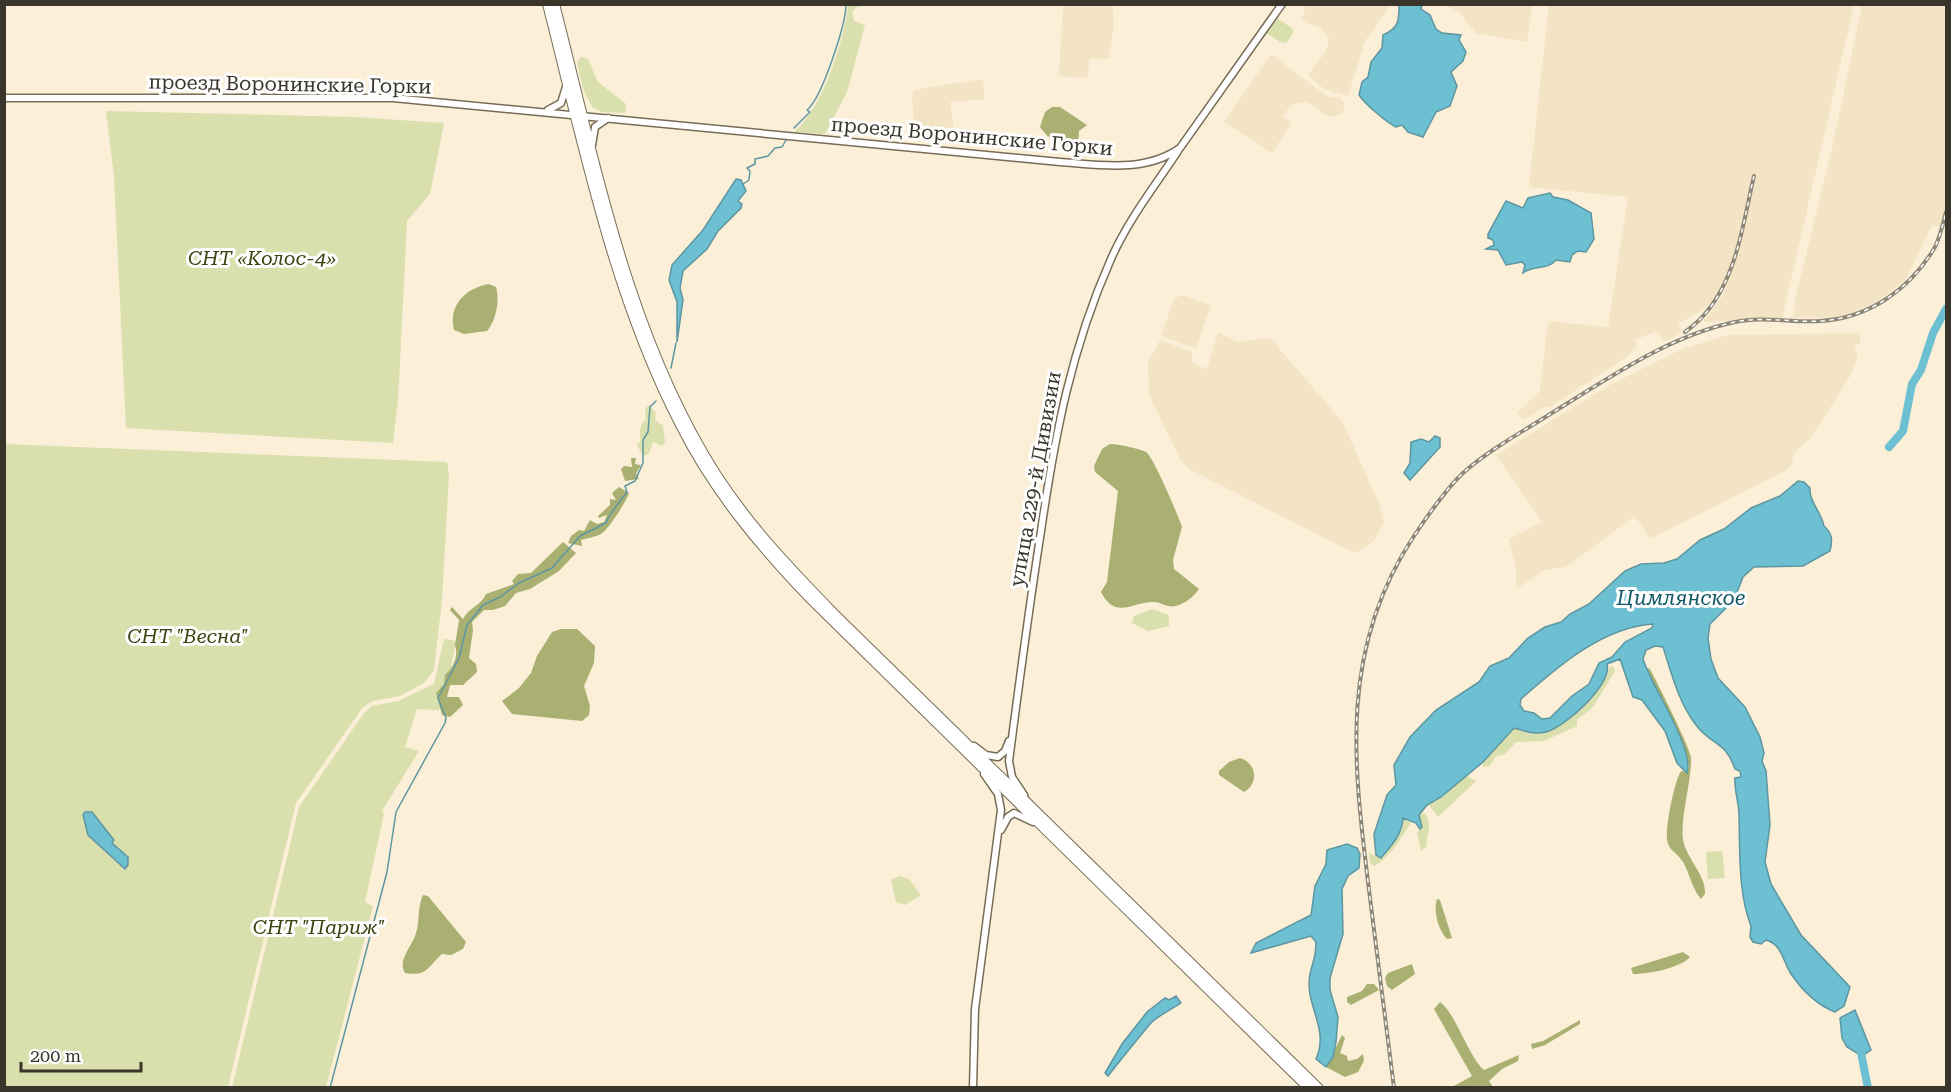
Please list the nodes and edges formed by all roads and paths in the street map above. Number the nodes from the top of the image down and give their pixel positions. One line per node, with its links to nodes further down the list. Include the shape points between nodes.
1 (547, 4): 4 (highway)
2 (555, 4): 7 (highway)
3 (1282, 4): 10 (street, проезд Воронинские Горки)
4 (567, 83): 6 (street, via 557,106); 7 (highway)
5 (4, 98): 6 (street, проезд Воронинские Горки, via 383,98)
6 (540, 111): 7 (street, проезд Воронинские Горки)
7 (579, 114): 8 (street, проезд Воронинские Горки); 9 (highway); 15 (highway, via 634,319 658,381 696,454 736,514 778,566)
8 (611, 117): 9 (street, via 595,127); 12 (street, проезд Воронинские Горки, via 1060,162 1111,166)
9 (592, 145): 14 (highway, via 641,317 692,433 728,492 762,535)
10 (1180, 148): 11 (street, проезд Воронинские Горки); 13 (street, улица 229-й Дивизии)
11 (1163, 158): 12 (street, проезд Воронинские Горки); 13 (street)
12 (1152, 162): 13 (street, via 1160,167)
13 (1158, 181): 16 (street, улица 229-й Дивизии, via 1111,258 1078,340 1055,436)
14 (866, 645): 16 (street, via 981,752 1001,756); 18 (highway)
15 (936, 724): 17 (street, via 996,789 1001,804); 19 (highway)
16 (1013, 730): 18 (street, улица 229-й Дивизии, via 1009,766 1014,781)
17 (998, 837): 19 (street, via 1010,815 1025,816); 20 (street, via 975,1009)
18 (1088, 862): 22 (highway)
19 (1135, 918): 21 (highway)
20 (973, 1088)
21 (1308, 1088)
22 (1319, 1088)

